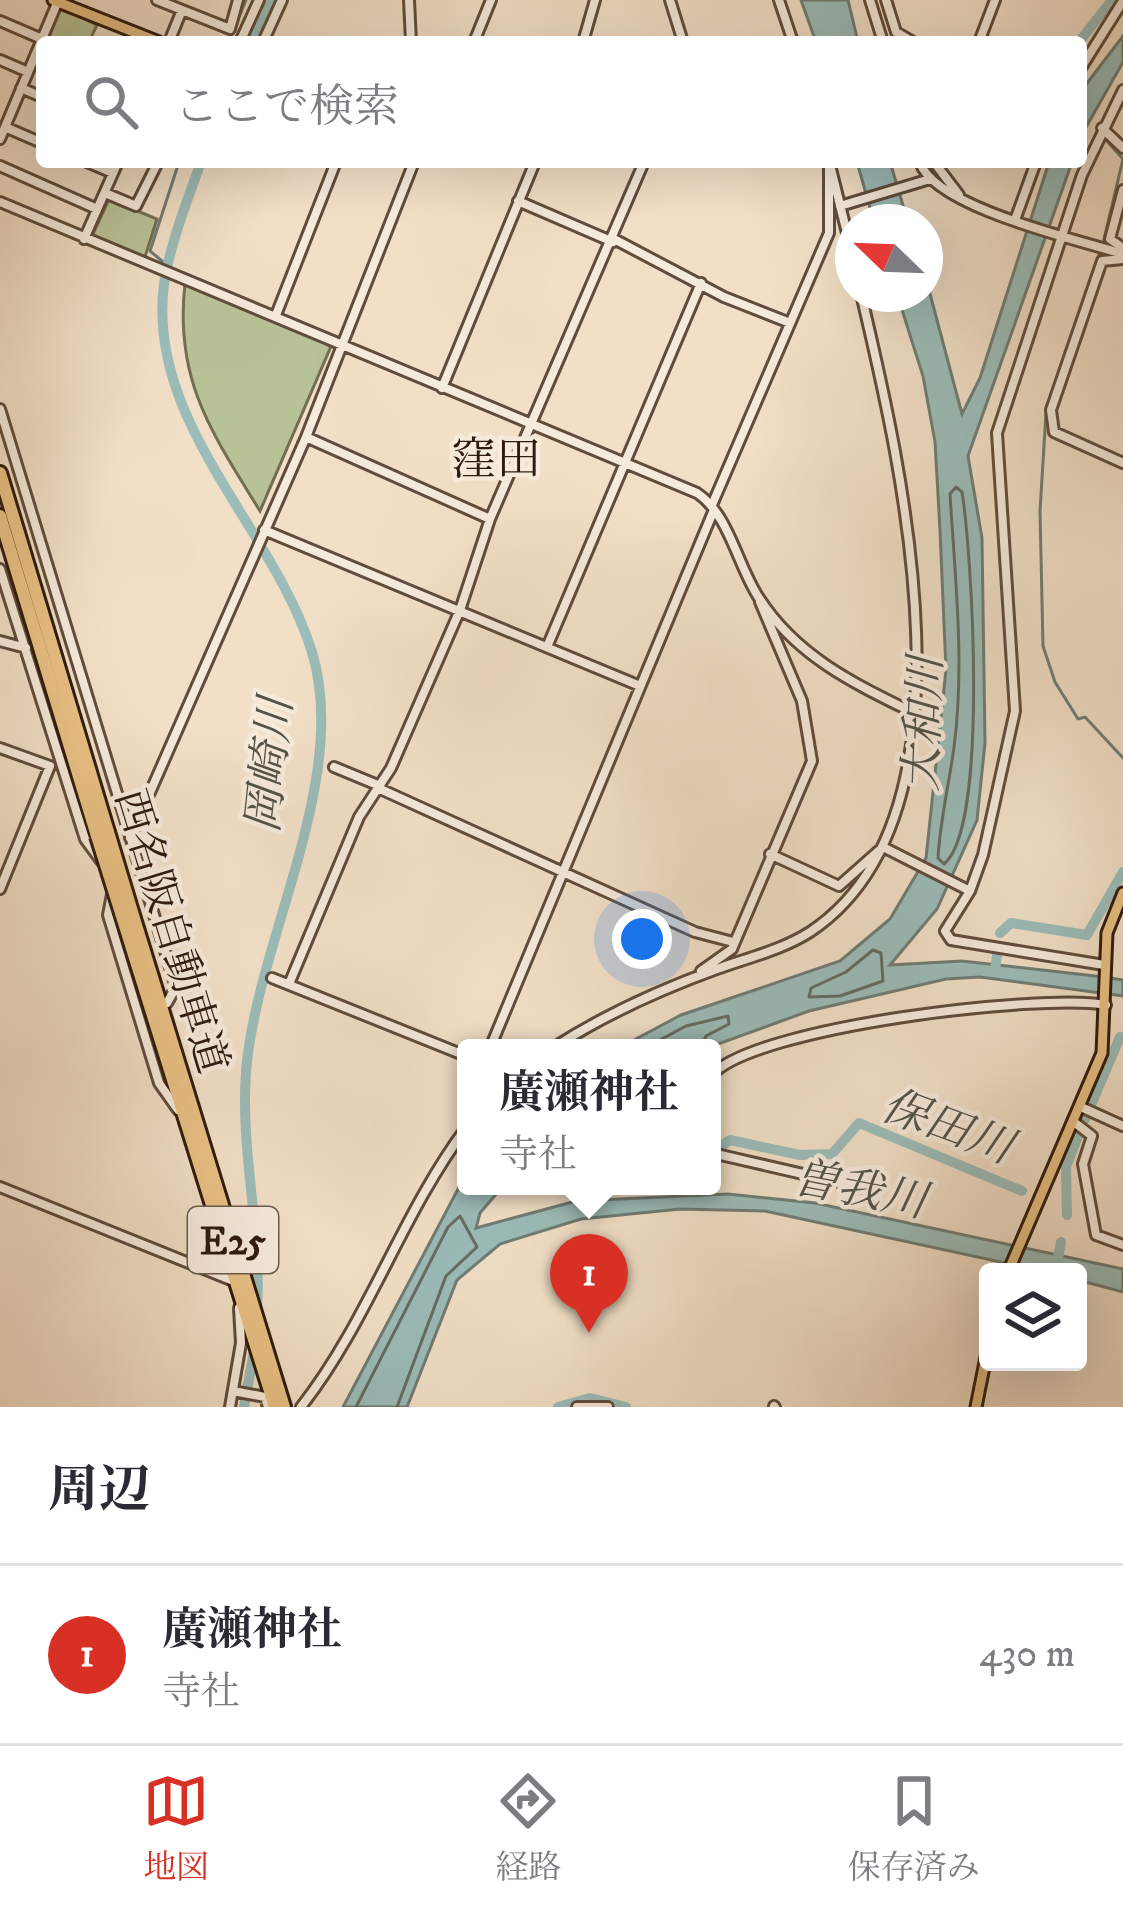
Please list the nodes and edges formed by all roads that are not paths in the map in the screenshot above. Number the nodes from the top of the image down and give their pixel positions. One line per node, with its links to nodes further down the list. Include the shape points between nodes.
1 (157, 0): 15 (street)
2 (238, 0): 15 (street, via 230,29)
3 (259, 0): 21 (street)
4 (282, 0): 22 (street)
5 (410, 0): 23 (street)
6 (491, 0): 24 (street)
7 (595, 0): 25 (street)
8 (670, 0): 26 (street)
9 (779, 0): 27 (street)
10 (870, 0): 28 (street)
11 (886, 0): 29 (street)
12 (995, 0): 30 (street)
13 (56, 1): 18 (street); 19 (main road)
14 (1123, 1): 32 (street)
15 (182, 10): 20 (street)
16 (0, 21): 17 (street)
17 (36, 36)
18 (43, 36)
19 (144, 36)
20 (171, 36)
21 (243, 36)
22 (266, 36)
23 (411, 36)
24 (476, 36)
25 (585, 36)
26 (681, 36)
27 (791, 36)
28 (881, 36)
29 (903, 36)
30 (981, 36)
31 (36, 58): 34 (street)
32 (1087, 58)
33 (0, 60): 34 (street)
34 (28, 73): 35 (street)
35 (21, 88): 37 (street); 39 (street)
36 (1123, 90): 41 (street)
37 (36, 94)
38 (0, 100): 39 (street)
39 (14, 106): 40 (street)
40 (5, 127): 42 (street); 43 (street)
41 (1102, 128): 44 (street); 46 (street)
42 (0, 139)
43 (36, 140)
44 (1123, 148)
45 (0, 166): 69 (street)
46 (1087, 167)
47 (101, 168): 60 (street)
48 (115, 168): 60 (street)
49 (155, 168): 63 (street, via 136,206)
50 (334, 168): 77 (street)
51 (412, 168): 79 (street)
52 (532, 168): 65 (street)
53 (642, 168): 73 (street)
54 (829, 168): 78 (street, via 829,233)
55 (830, 168): 67 (street)
56 (924, 168): 61 (street)
57 (938, 168): 64 (street)
58 (1032, 168): 70 (street)
59 (1087, 168): 71 (street)
60 (113, 173): 63 (street)
61 (930, 179): 64 (street); 68 (street)
62 (1123, 190): 74 (street, via 1110,235)
63 (105, 193): 69 (street)
64 (959, 196): 70 (street)
65 (518, 201): 73 (street); 80 (street)
66 (0, 202): 72 (street)
67 (842, 204)
68 (846, 204)
69 (98, 209): 72 (street)
70 (1016, 221): 71 (street)
71 (1061, 235): 74 (street); 117 (street, via 997,433 1015,711 998,807)
72 (84, 239): 77 (street)
73 (613, 240): 75 (street); 82 (street)
74 (1123, 254): 85 (street, via 1102,260 1051,411 1054,432)
75 (701, 283): 78 (street); 84 (street)
76 (865, 312): 102 (street, via 903,527)
77 (276, 314): 79 (street)
78 (790, 323): 87 (street)
79 (343, 344): 80 (street); 83 (street)
80 (442, 388): 82 (street)
81 (1, 413): 92 (street)
82 (532, 425): 84 (street); 89 (street)
83 (306, 437): 89 (street); 90 (street)
84 (622, 463): 87 (street, via 698,493); 97 (street)
85 (1123, 463)
86 (0, 473): 110 (highway, 西名阪自動車道 / E25)
87 (713, 508): 94 (street); 101 (street)
88 (0, 516): 110 (highway, 西名阪自動車道 / E25)
89 (490, 519): 95 (street)
90 (264, 530): 95 (street); 108 (street)
91 (31, 550): 92 (street)
92 (43, 555): 99 (street)
93 (0, 569): 98 (street)
94 (760, 601): 102 (street, via 825,669); 113 (street, via 802,701 812,761)
95 (460, 610): 97 (street); 107 (street)
96 (0, 641): 98 (street)
97 (548, 647): 101 (street)
98 (26, 649): 106 (street)
99 (79, 670): 100 (street); 109 (street)
100 (68, 674)
101 (640, 686): 114 (street)
102 (916, 714): 112 (street, via 907,782)
103 (0, 748): 104 (street)
104 (50, 766): 106 (street); 116 (street)
105 (334, 767): 107 (street)
106 (67, 775): 119 (street, via 85,839 111,889)
107 (379, 787): 114 (street); 124 (street)
108 (146, 799): 109 (street, via 131,807); 111 (street)
109 (118, 801): 111 (street)
110 (103, 834): 146 (highway, 西名阪自動車道 / E25, bridge)
111 (130, 838): 115 (street)
112 (886, 848): 113 (street, via 839,886); 117 (street); 123 (street, via 811,932)
113 (770, 854): 120 (street)
114 (561, 874): 120 (street); 128 (street)
115 (144, 888): 119 (street); 125 (street, via 176,987)
116 (0, 889)
117 (966, 889): 121 (street, via 945,931 951,940)
118 (1123, 893): 121 (main road, via 1108,926)
119 (109, 904): 130 (street)
120 (733, 942): 123 (street)
121 (1104, 966): 126 (main road)
122 (272, 978): 124 (street)
123 (682, 982): 129 (street)
124 (289, 984): 131 (street)
125 (167, 1003)
126 (1106, 1005): 132 (street, via 1008,1001 790,1037 736,1054); 133 (main road, via 1102,1053)
127 (152, 1035): 130 (street)
128 (494, 1039)
129 (567, 1039)
130 (147, 1045): 142 (street, via 177,1108)
131 (457, 1052)
132 (721, 1067)
133 (1081, 1107): 134 (main road); 135 (street)
134 (1074, 1122): 140 (street, via 1093,1136 1083,1164 1096,1235); 141 (main road)
135 (1123, 1126)
136 (457, 1142): 147 (street)
137 (721, 1155): 139 (street)
138 (0, 1187): 142 (street)
139 (868, 1189)
140 (1123, 1245)
141 (1012, 1263)
142 (230, 1280): 144 (street, via 242,1328)
143 (983, 1371): 150 (main road)
144 (234, 1391): 145 (street); 146 (street)
145 (230, 1407)
146 (276, 1407)
147 (301, 1407)
148 (577, 1407): 149 (street)
149 (608, 1407)
150 (976, 1407)

